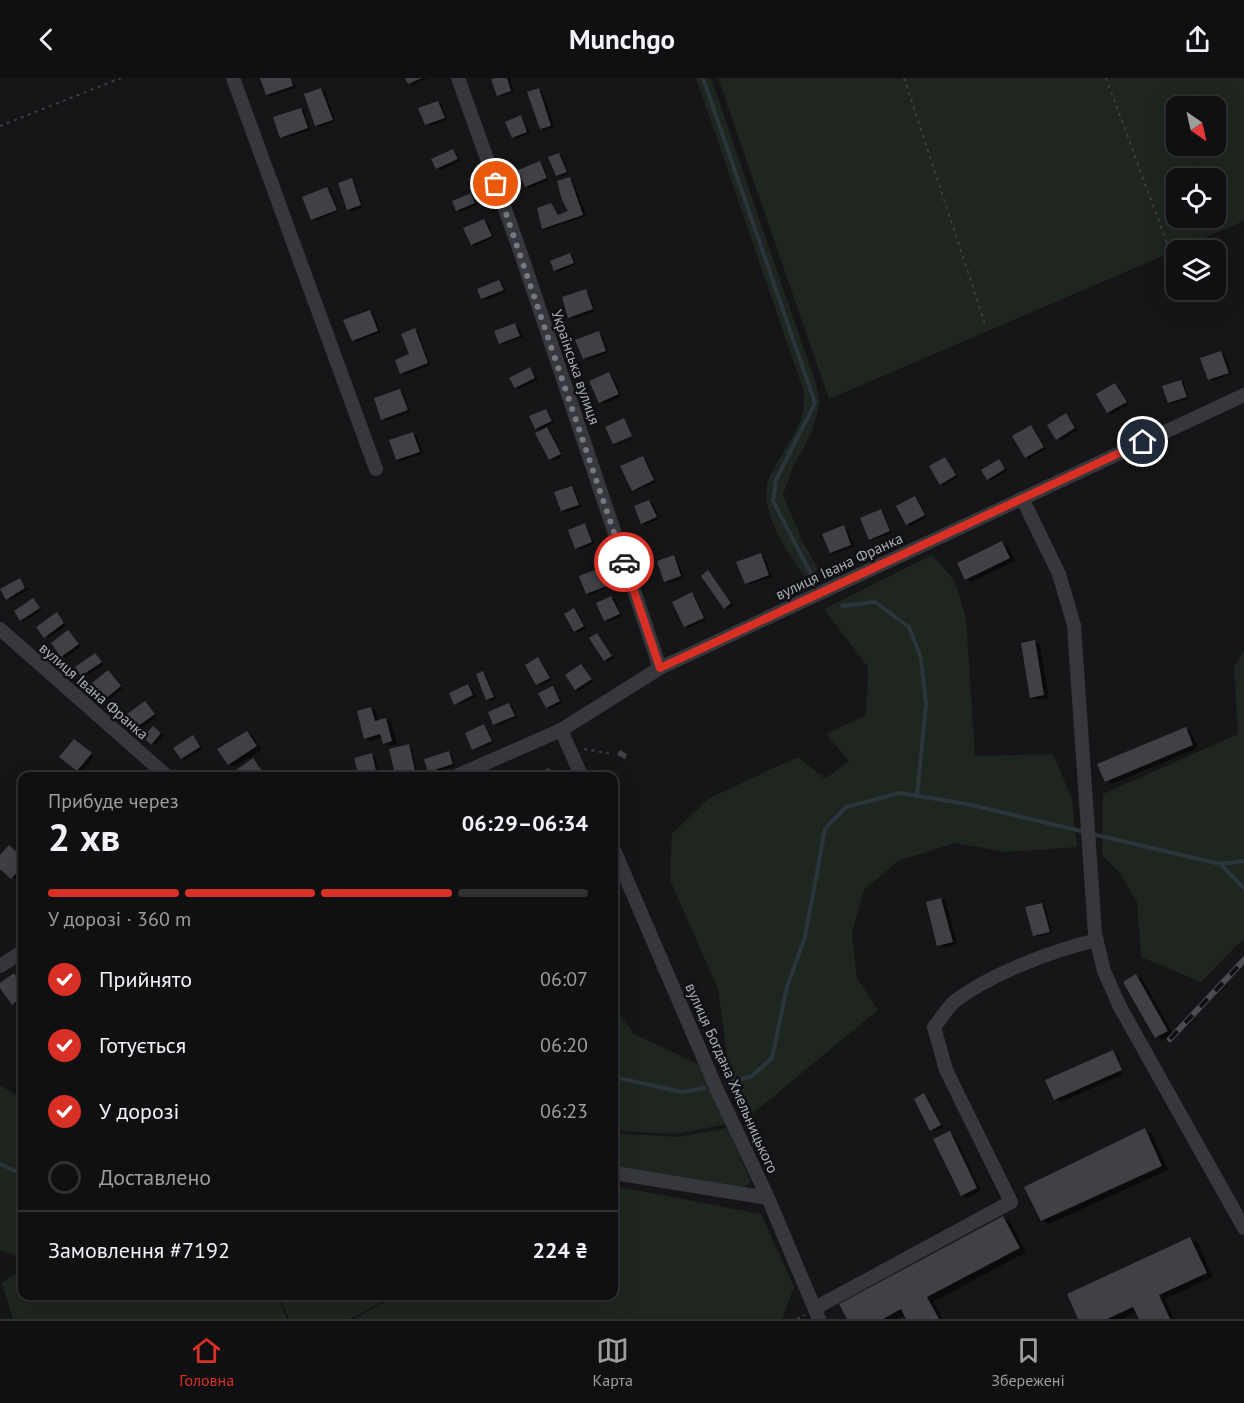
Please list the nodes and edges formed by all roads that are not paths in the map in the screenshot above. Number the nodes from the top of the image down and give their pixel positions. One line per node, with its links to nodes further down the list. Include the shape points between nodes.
1 (233, 78): 4 (street)
2 (458, 78): 7 (street, Українська вулиця)
3 (1244, 395): 5 (street, вулиця Івана Франка)
4 (376, 469)
5 (1022, 498): 7 (street, вулиця Івана Франка); 13 (street, via 1059,574 1074,624)
6 (0, 628): 9 (street, вулиця Івана Франка)
7 (660, 668): 8 (street, вулиця Івана Франка)
8 (561, 730): 10 (street, вулиця Івана Франка); 11 (street)
9 (162, 772)
10 (465, 772)
11 (580, 772)
12 (618, 859): 17 (street, вулиця Богдана Хмельницького)
13 (1097, 940): 18 (street, via 1104,971 1120,1007); 19 (street, via 1062,948 989,981 953,1002 934,1027 946,1070 1011,1202)
14 (18, 955): 15 (street)
15 (0, 966)
16 (618, 1174): 17 (street)
17 (768, 1198): 19 (street, вулиця Богдана Хмельницького)
18 (1244, 1228)
19 (817, 1314)

